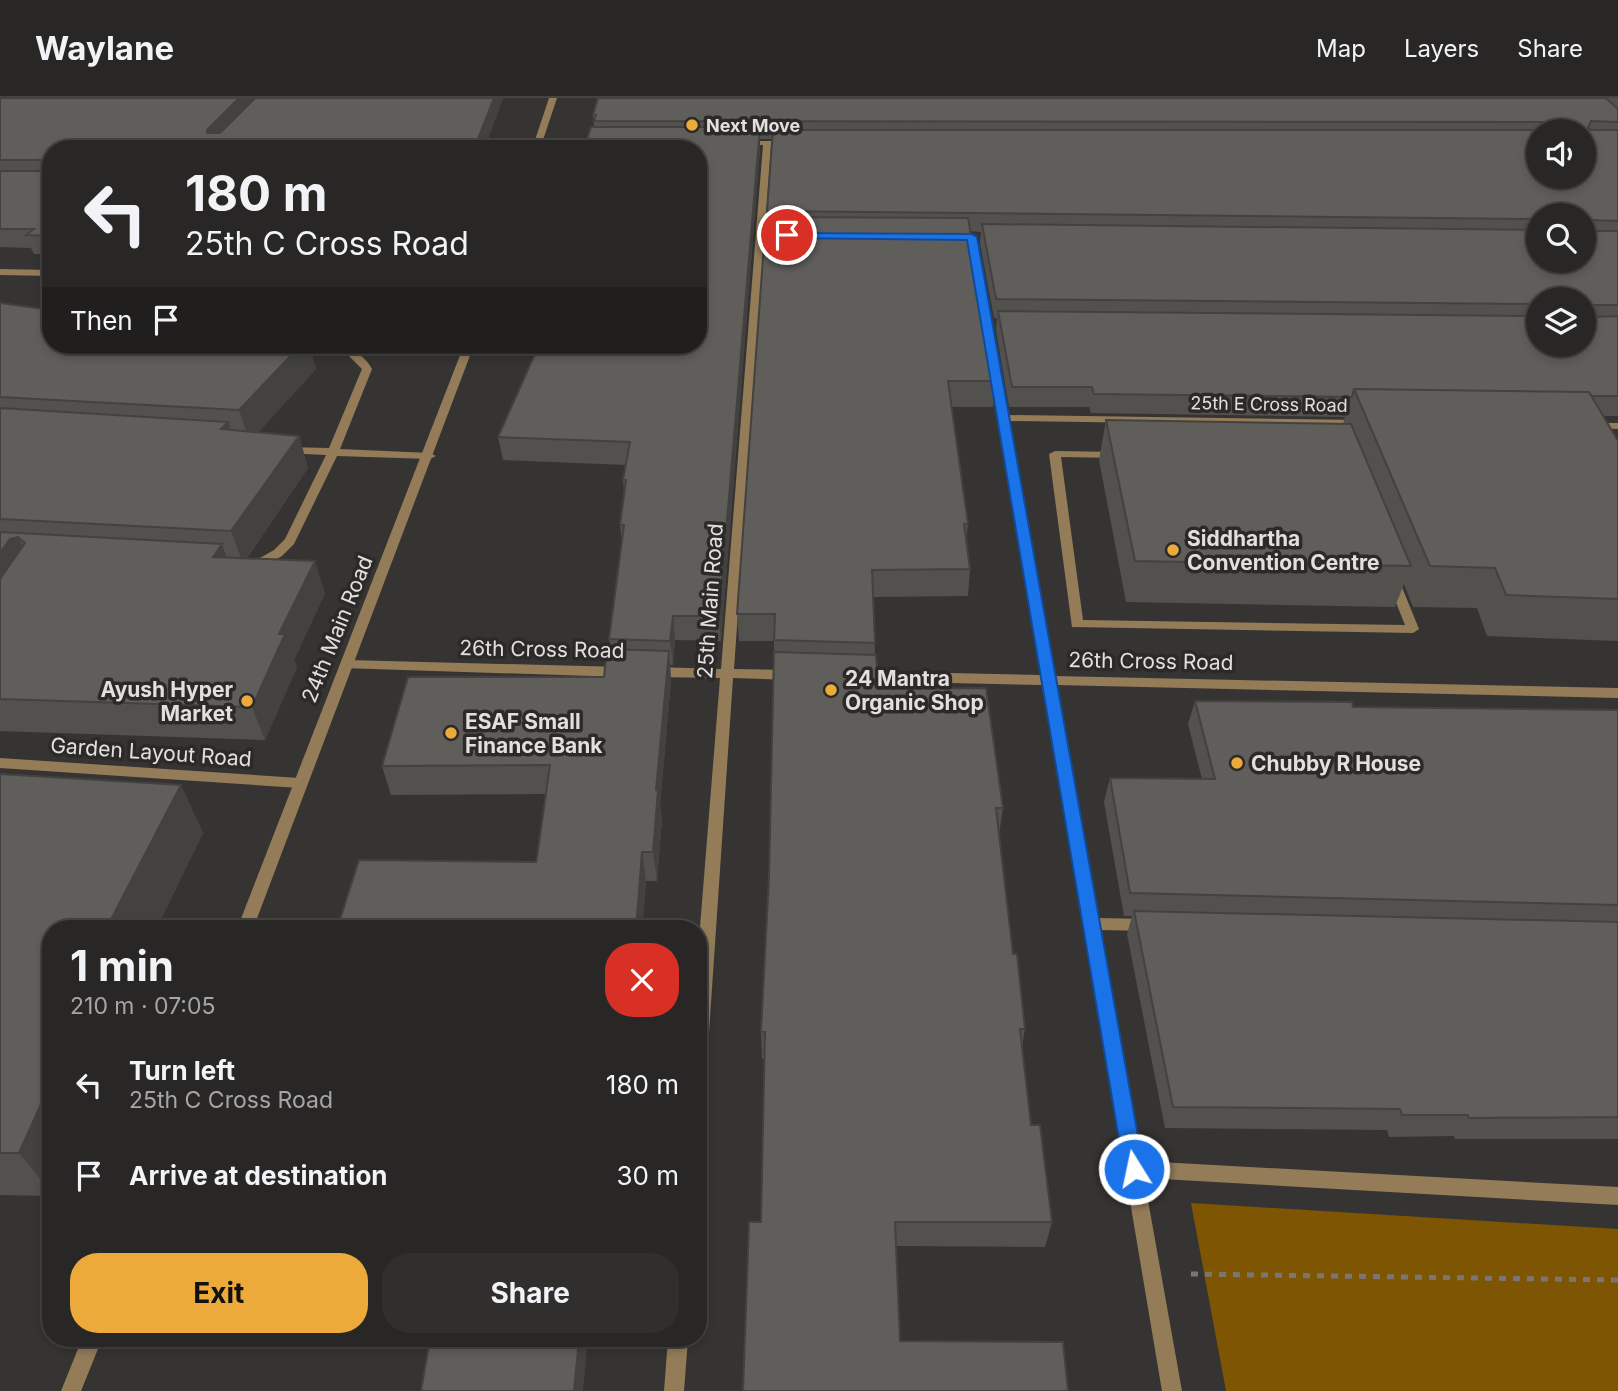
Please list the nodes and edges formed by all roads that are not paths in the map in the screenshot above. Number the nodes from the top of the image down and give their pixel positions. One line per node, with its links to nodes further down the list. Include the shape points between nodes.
1 (554, 98): 2 (street)
2 (539, 140)
3 (727, 143): 4 (street)
4 (768, 143): 5 (street); 22 (street, 25th Main Road, via 767,235)
5 (795, 143)
6 (972, 237): 11 (street, via 994,324)
7 (0, 272): 8 (street)
8 (42, 273)
9 (355, 354): 16 (street, via 367,369)
10 (466, 354): 18 (street, 24th Main Road)
11 (1004, 418): 12 (street, 25th E Cross Road, via 1334,429); 25 (street)
12 (1373, 423)
13 (1577, 425): 14 (street)
14 (1618, 426)
15 (277, 450): 16 (street)
16 (332, 453): 18 (street); 20 (street, via 290,541 265,562)
17 (1138, 455): 19 (street, via 1055,454 1077,624 1413,629)
18 (430, 456): 21 (street, 24th Main Road)
19 (1388, 568)
20 (237, 569)
21 (347, 665): 22 (street, 26th Cross Road); 28 (street, 24th Main Road)
22 (727, 674): 23 (street, 26th Cross Road); 32 (street, 25th Main Road)
23 (811, 676)
24 (839, 676): 25 (street, 26th Cross Road)
25 (1049, 679): 26 (street, 26th Cross Road); 30 (street)
26 (1618, 693)
27 (0, 762): 28 (street, Garden Layout Road)
28 (299, 783): 29 (street, 24th Main Road)
29 (248, 920)
30 (1091, 924): 31 (street); 33 (street)
31 (1160, 925)
32 (707, 942)
33 (1134, 1169): 34 (street); 39 (street)
34 (1618, 1196)
35 (89, 1347): 37 (street)
36 (677, 1347): 38 (street)
37 (71, 1391)
38 (674, 1391)
39 (1172, 1391)

